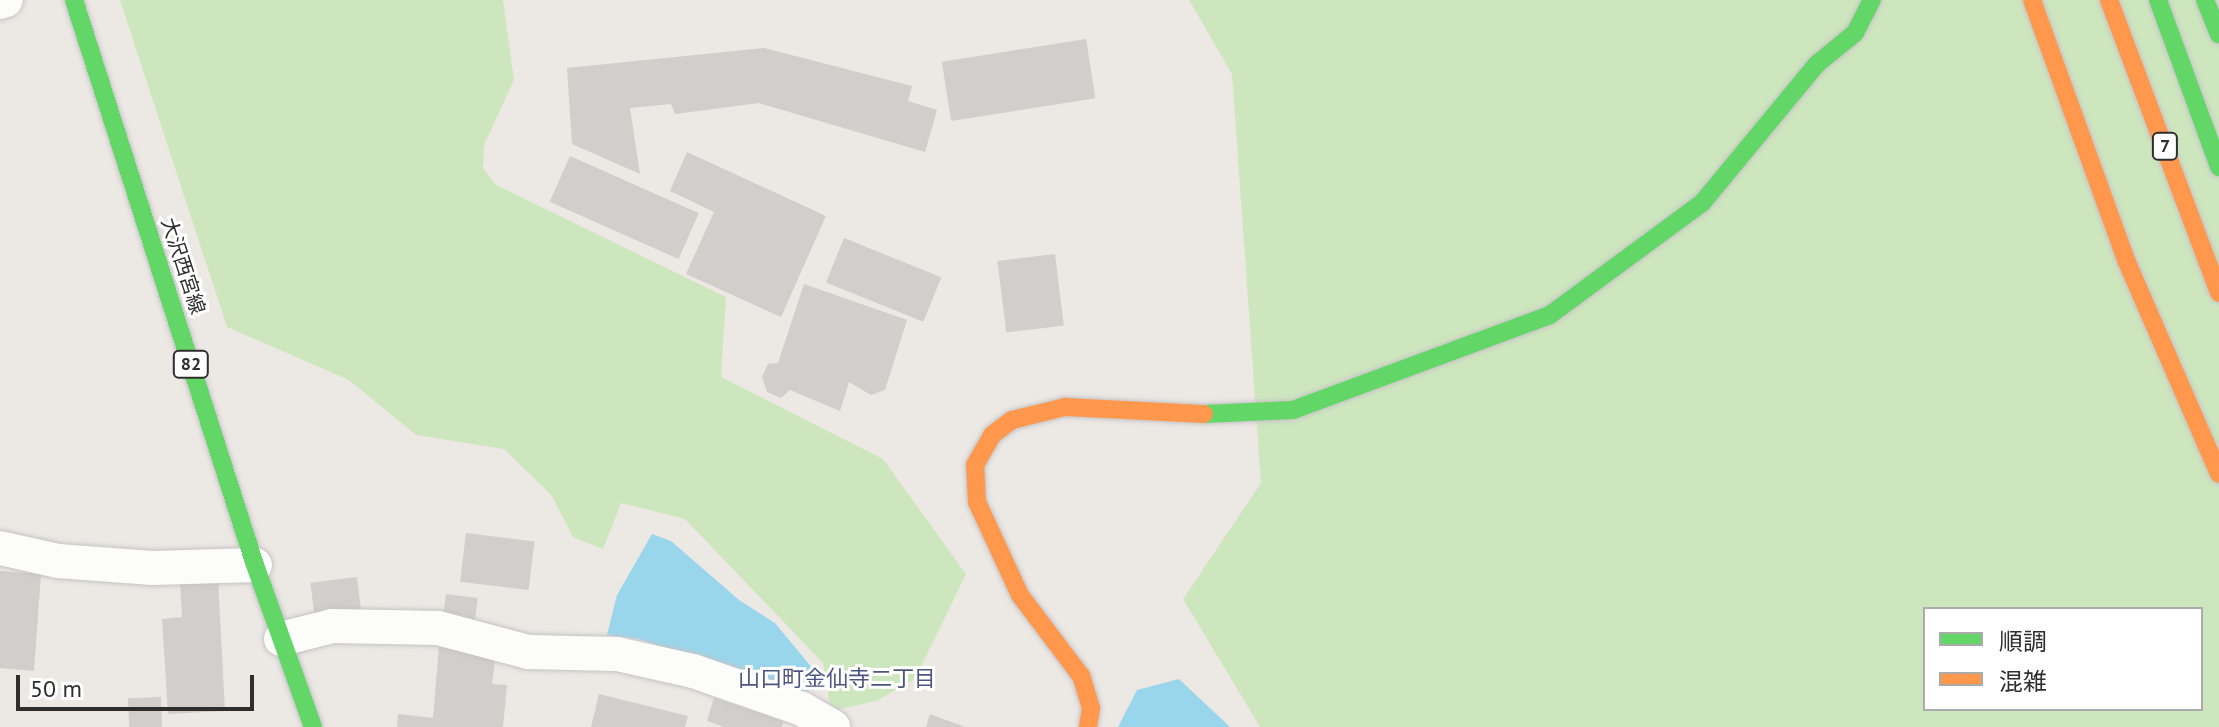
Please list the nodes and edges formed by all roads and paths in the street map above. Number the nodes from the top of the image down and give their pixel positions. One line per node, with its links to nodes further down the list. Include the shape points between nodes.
1 (6, 0): 8 (street)
2 (74, 0): 14 (main road, 大沢西宮線 / 82)
3 (1872, 0): 18 (main road, via 1855,33 1817,64 1702,203 1550,315 1293,410 1240,416 1065,407 1012,420 992,435 975,465 977,502 1020,595 1081,676 1091,708)
4 (2032, 0): 12 (main road, via 2126,260)
5 (2109, 0): 11 (main road, 7)
6 (2158, 0): 10 (main road, 7)
7 (2205, 0): 9 (main road)
8 (0, 2)
9 (2219, 34)
10 (2219, 167)
11 (2219, 293)
12 (2219, 474)
13 (0, 548): 14 (street, via 58,561 137,567)
14 (255, 565): 15 (main road, 大沢西宮線 / 82)
15 (281, 639): 16 (main road, 大沢西宮線 / 82); 17 (street, via 332,626 438,628 528,652 617,654 693,671 802,709)
16 (313, 727)
17 (833, 727)
18 (1088, 727)

